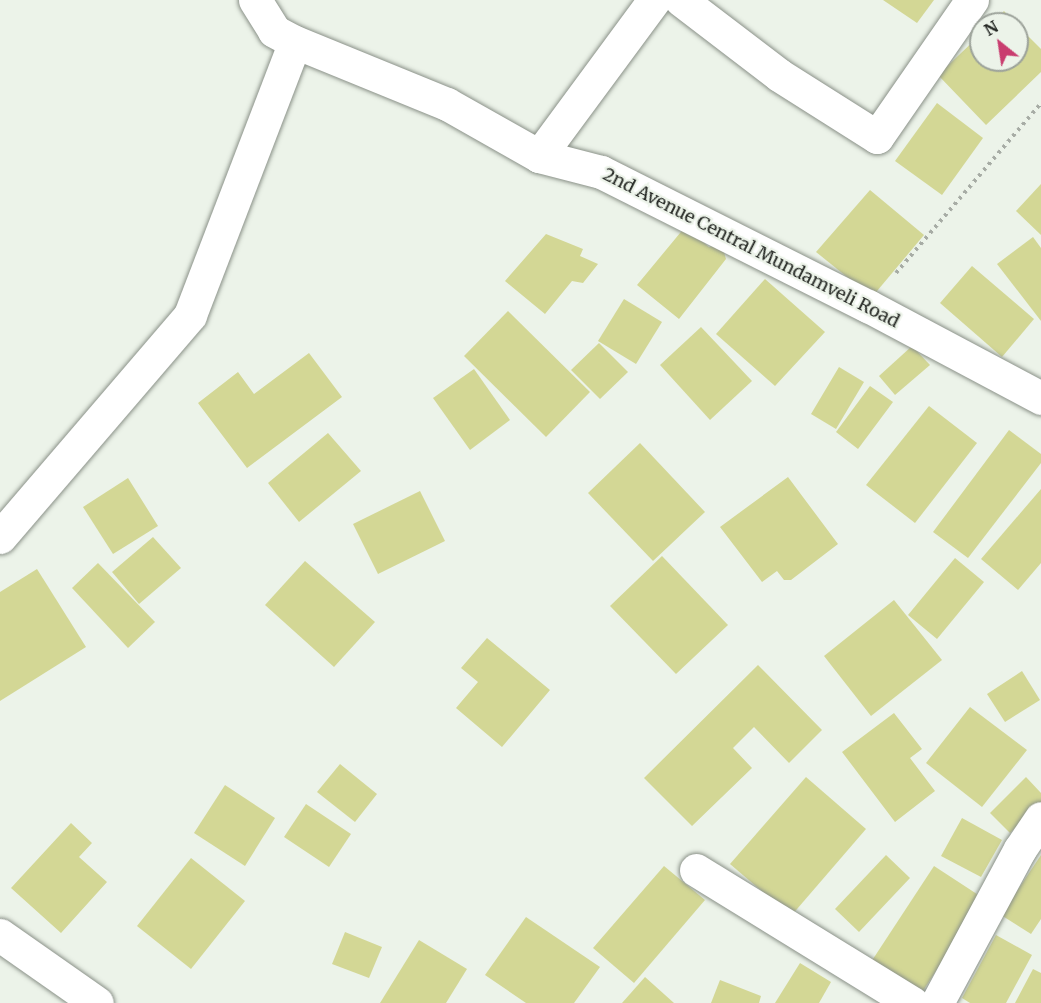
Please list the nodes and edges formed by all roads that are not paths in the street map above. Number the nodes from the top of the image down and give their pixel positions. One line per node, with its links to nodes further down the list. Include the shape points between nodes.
1 (255, 0): 5 (street, 2nd Avenue Central Mundamveli Road, via 274,31)
2 (654, 0): 6 (street)
3 (681, 0): 4 (street, via 779,75 877,137)
4 (972, 0)
5 (295, 42): 6 (street, 2nd Avenue Central Mundamveli Road, via 447,104); 8 (street, via 190,315)
6 (539, 156): 7 (street, 2nd Avenue Central Mundamveli Road, via 601,172)
7 (1041, 398)
8 (0, 537)
9 (1041, 818): 14 (street, via 1020,849)
10 (696, 870): 13 (street)
11 (0, 935): 12 (street)
12 (97, 1003)
13 (912, 1003)
14 (937, 1003)

